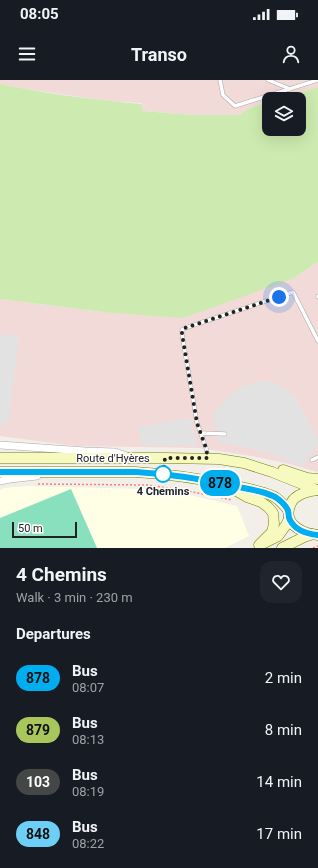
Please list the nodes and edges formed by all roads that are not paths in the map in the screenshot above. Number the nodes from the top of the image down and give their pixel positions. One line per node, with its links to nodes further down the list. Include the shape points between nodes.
1 (220, 80): 4 (lane, via 223,95 235,106)
2 (268, 80): 4 (lane)
3 (318, 80): 4 (lane)
4 (290, 89)
5 (318, 342): 6 (lane, via 293,292 182,330 197,423)
6 (202, 433): 7 (lane); 12 (lane)
7 (225, 434)
8 (0, 445): 11 (street, via 115,452)
9 (318, 457): 13 (lane)
10 (0, 458): 11 (main road, Route d'Hyères)
11 (135, 458): 12 (main road, Route d'Hyères)
12 (208, 458): 14 (main road, Route d'Hyères)
13 (312, 460)
14 (244, 463): 17 (main road); 20 (main road, Route d'Hyères)
15 (0, 472): 16 (main road, Route d'Hyères)
16 (83, 472): 18 (street); 19 (main road, Route d'Hyères, via 158,473)
17 (318, 479)
18 (0, 481)
19 (220, 483): 21 (main road, Route d'Hyères, via 273,496 279,500); 23 (main road, via 261,502 273,513 272,532)
20 (317, 490): 21 (main road, via 303,493 293,499)
21 (289, 515): 22 (main road, Route d'Hyères, via 296,527); 23 (main road, via 278,536)
22 (315, 534): 24 (main road)
23 (256, 547)
24 (282, 548)

